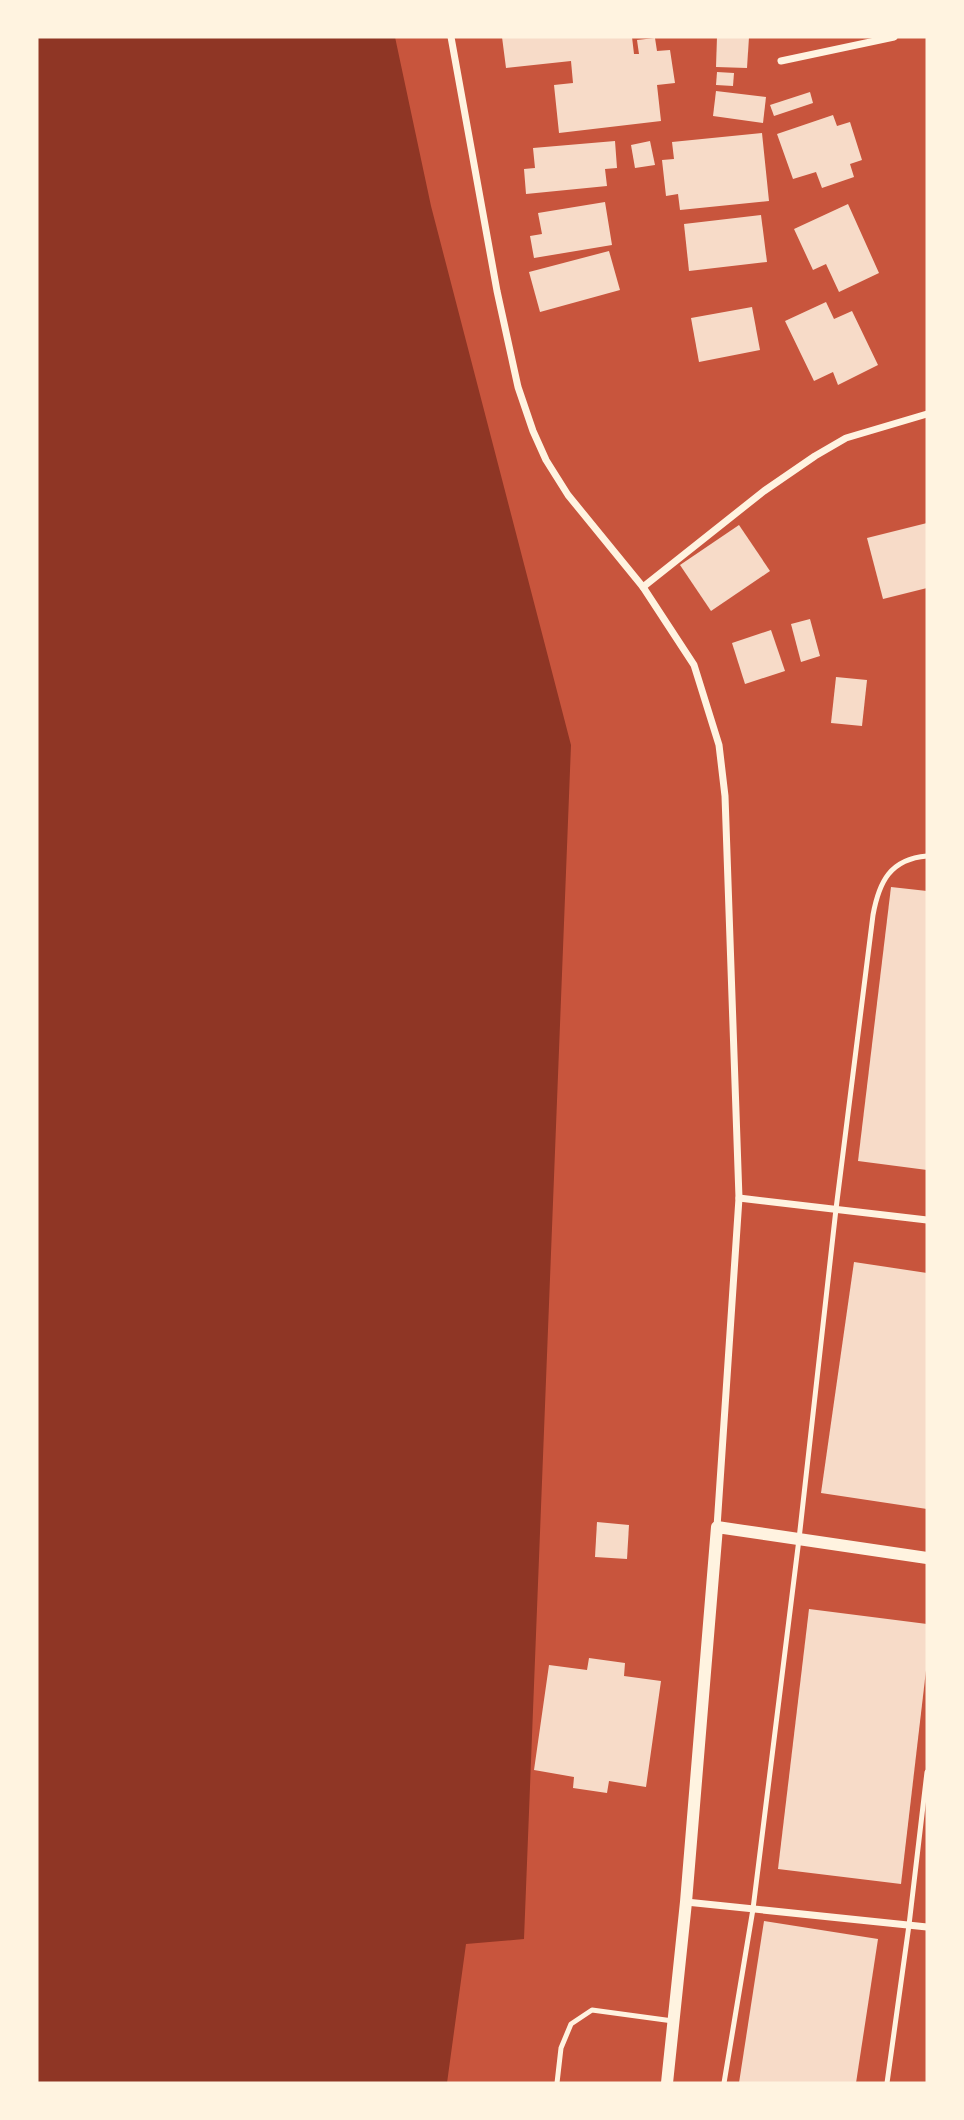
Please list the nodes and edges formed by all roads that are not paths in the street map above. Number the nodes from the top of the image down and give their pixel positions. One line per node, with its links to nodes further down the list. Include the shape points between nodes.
1 (451, 37): 5 (street, via 497,291 518,387 533,431 568,495)
2 (894, 37): 3 (street)
3 (781, 61)
4 (927, 414): 5 (street, via 846,438 815,456)
5 (643, 587): 7 (street, via 694,665 719,745)
6 (927, 856): 8 (lane, via 908,859 896,867 877,894)
7 (739, 1198): 8 (street); 10 (street)
8 (836, 1209): 9 (street); 11 (lane)
9 (927, 1220)
10 (717, 1527): 11 (street); 14 (street)
11 (799, 1539): 12 (street); 15 (lane)
12 (927, 1558)
13 (927, 1772): 16 (lane)
14 (685, 1902): 15 (street); 18 (street)
15 (752, 1909): 16 (street); 21 (lane)
16 (909, 1925): 17 (street); 22 (lane)
17 (927, 1927)
18 (674, 2021): 19 (lane, via 592,2010 571,2024 561,2048); 20 (street)
19 (557, 2083)
20 (667, 2083)
21 (724, 2083)
22 (887, 2083)

